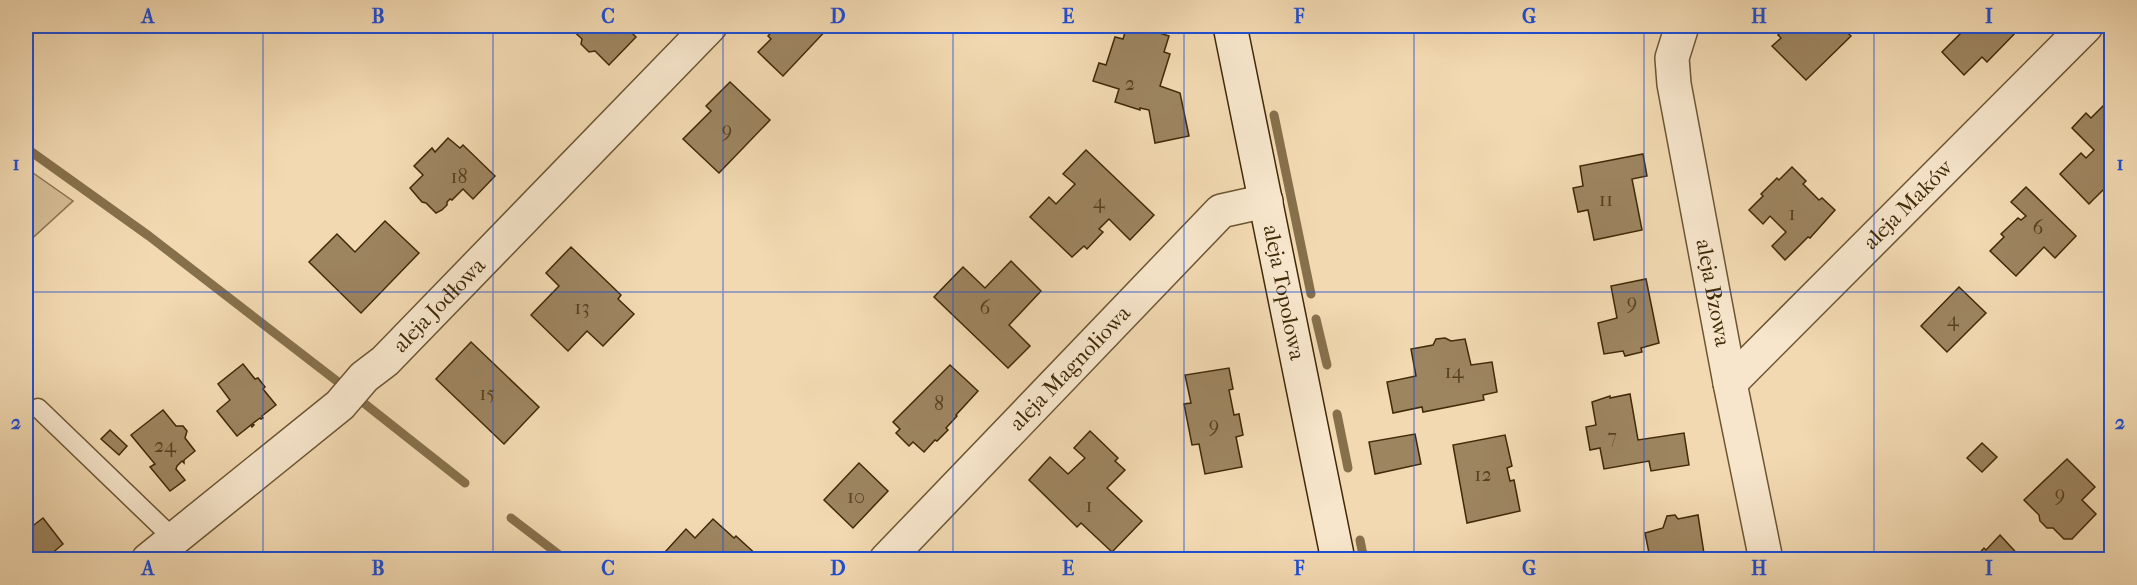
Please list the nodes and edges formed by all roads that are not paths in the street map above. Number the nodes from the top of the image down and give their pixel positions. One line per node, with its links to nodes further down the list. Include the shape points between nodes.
1 (710, 26): 8 (street, aleja Jodłowa, via 385,362 364,377 340,405)
2 (1230, 26): 5 (street, aleja Topolowa)
3 (1682, 26): 6 (street, aleja Bzowa, via 1672,58 1674,84)
4 (2086, 26): 6 (street, aleja Maków)
5 (1266, 201): 10 (street, aleja Magnoliowa, via 1221,211); 11 (street, aleja Topolowa)
6 (1730, 383): 12 (street, aleja Bzowa)
7 (38, 408): 8 (lane)
8 (174, 539): 9 (street, aleja Jodłowa)
9 (148, 560)
10 (886, 560)
11 (1338, 560)
12 (1766, 560)

